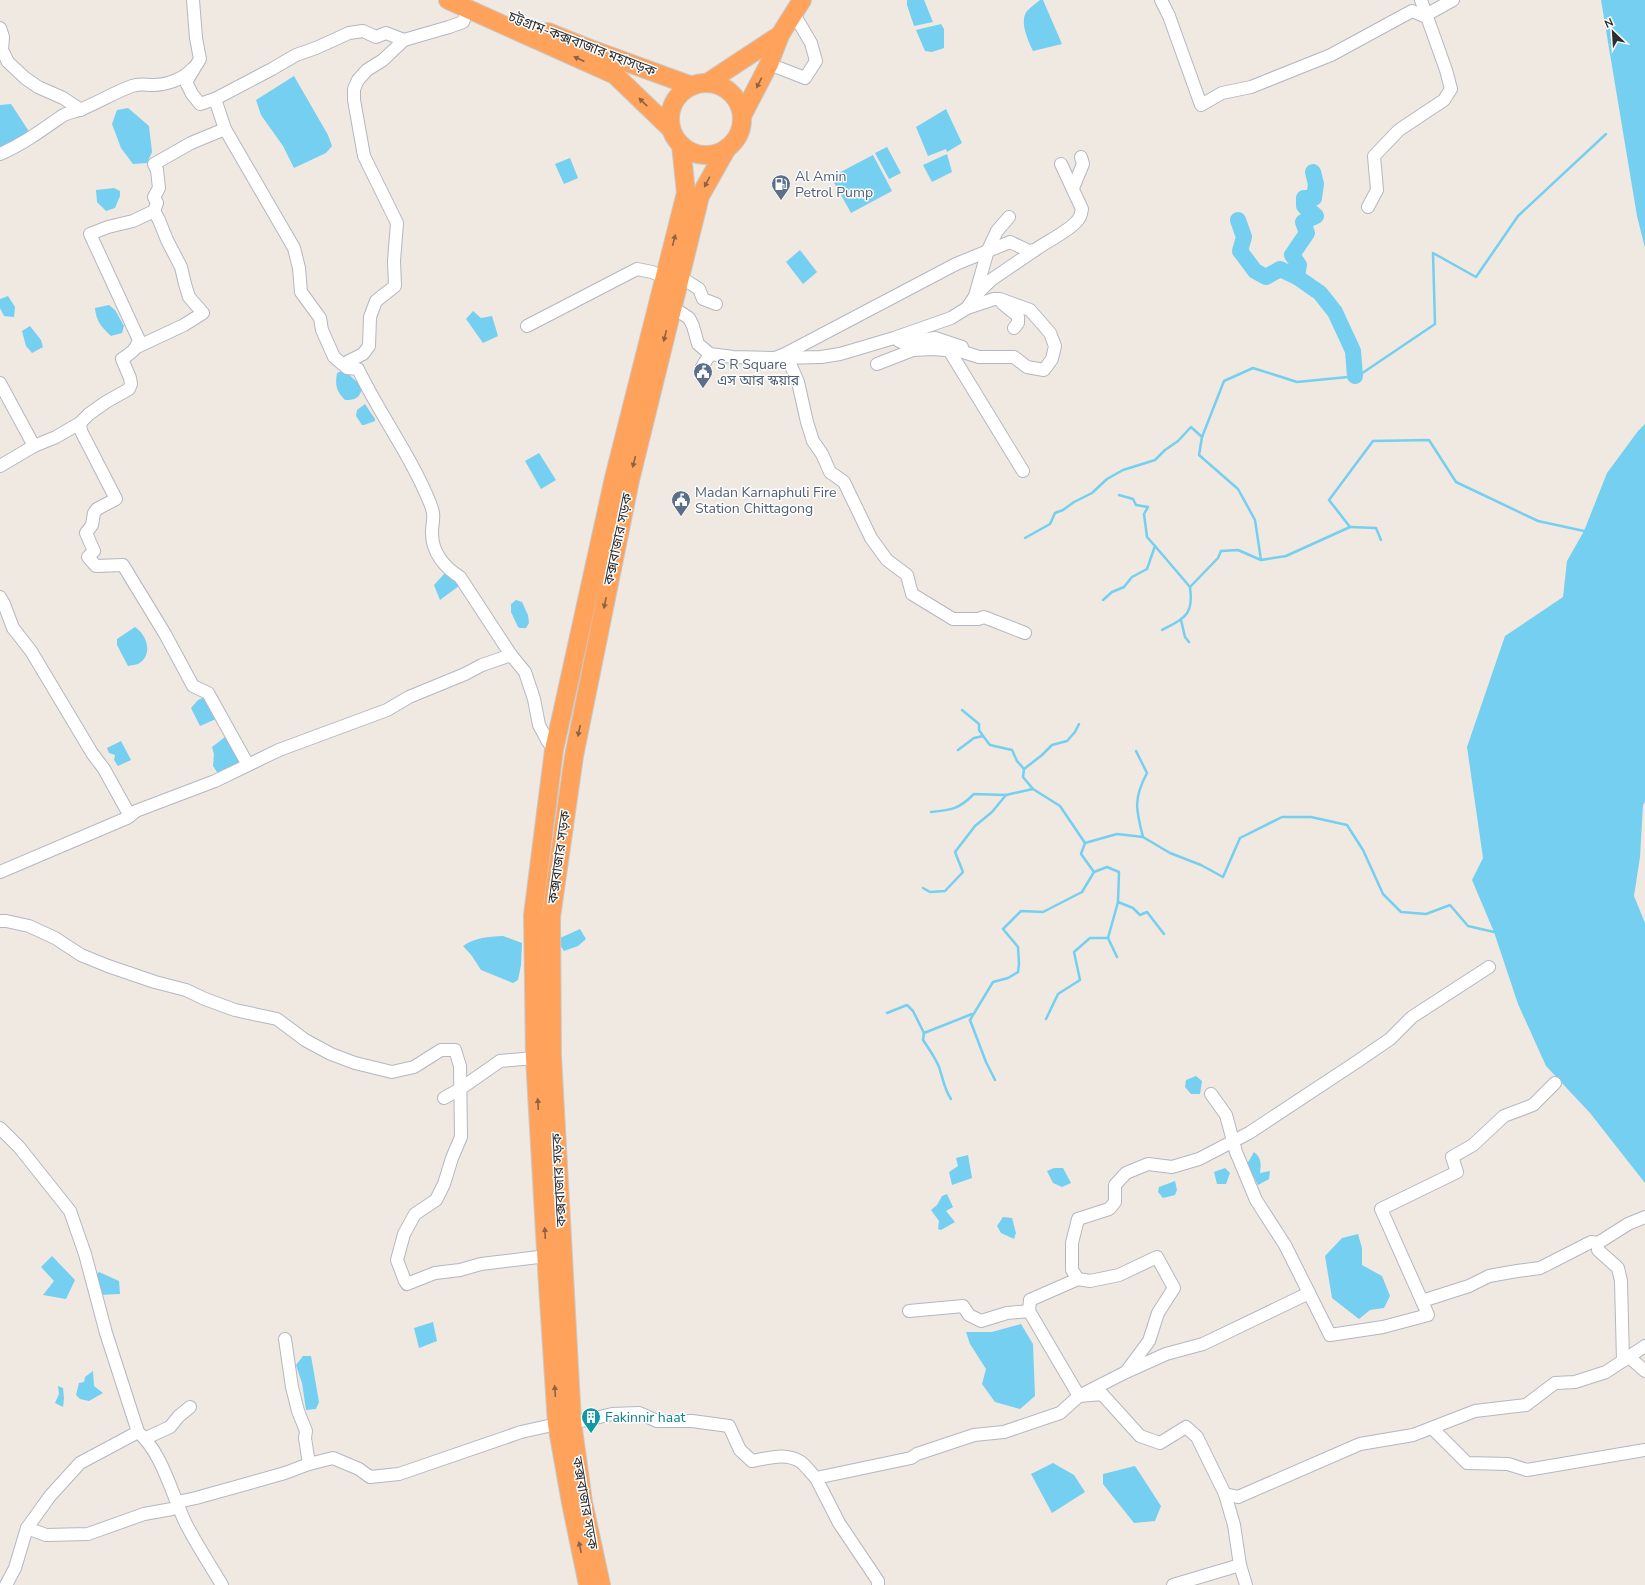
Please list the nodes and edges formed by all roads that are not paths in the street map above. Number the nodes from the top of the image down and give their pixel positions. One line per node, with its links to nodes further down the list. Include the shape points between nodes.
1 (194, 0): 12 (street)
2 (448, 0): 6 (highway, চট্টগ্রাম-কক্সবাজার মহাসড়ক)
3 (1161, 0): 8 (street, via 1201,105 1222,93 1251,87 1331,56 1412,11 1424,16)
4 (1421, 0): 8 (street)
5 (1453, 0): 8 (street)
6 (470, 5): 11 (street, via 463,22); 14 (highway, চট্টগ্রাম-কক্সবাজার মহাসড়ক, via 593,50); 19 (highway, চট্টগ্রাম-কক্সবাজার মহাসড়ক, one-way to 6, via 614,75)
7 (798, 7): 10 (highway); 13 (street, via 816,60 805,78)
8 (1427, 14): 26 (street, via 1451,89 1444,100 1399,130 1374,156 1377,190)
9 (0, 28): 16 (street, via 3,37 2,50 8,62 24,78)
10 (780, 35): 13 (highway); 14 (highway)
11 (404, 40): 15 (street, via 386,33 376,37 362,31 349,33 296,55); 45 (street, via 384,60 367,70 354,89 364,156 397,223 395,286 376,301 370,317 369,346 363,354)
12 (200, 59): 15 (street, via 186,82 200,104); 16 (street, via 188,73 170,82 132,86)
13 (769, 64): 17 (highway, one-way to 17)
14 (700, 84): 17 (highway, via 724,88 731,93); 19 (highway, via 678,96 670,116)
15 (215, 99): 18 (street)
16 (81, 110): 22 (street, via 64,115 15,148)
17 (742, 116): 21 (highway, via 737,137)
18 (225, 129): 27 (street, via 191,143 154,164 159,188 154,197 157,203); 45 (street, via 294,248 301,292 320,318 322,330 334,357)
19 (671, 129): 20 (highway)
20 (681, 145): 21 (highway, via 703,155); 31 (highway, কক্সবাজার সড়ক, one-way to 20, via 686,193)
21 (727, 148): 31 (highway, কক্সবাজার সড়ক, one-way to 31, via 700,196)
22 (0, 154)
23 (1081, 158): 25 (street, via 1083,164)
24 (1061, 164): 25 (street)
25 (1073, 188): 30 (street, via 1082,209 1081,216)
26 (1368, 207)
27 (154, 212): 40 (street, via 181,267 189,297 203,313); 40 (street, via 90,234 139,340)
28 (1009, 217): 29 (street, via 997,231)
29 (988, 250): 30 (street, via 1010,242 1029,251); 32 (street); 44 (street)
30 (1035, 250): 32 (street, via 991,280)
31 (672, 277): 34 (street, via 699,289 703,300); 35 (highway, কক্সবাজার সড়ক); 37 (street, via 637,269); 56 (highway, কক্সবাজার সড়ক, via 614,478)
32 (975, 296): 36 (street)
33 (996, 299): 36 (street); 38 (street, via 1018,316 1018,323); 43 (street, via 1030,310 1050,333 1055,346 1052,359 1044,370 1027,367 1014,357)
34 (716, 304)
35 (672, 306): 42 (street, via 689,318 698,344); 84 (highway, কক্সবাজার সড়ক, one-way to 84, via 630,480 575,748 551,917 552,1056)
36 (967, 308): 39 (street, via 951,318)
37 (526, 326)
38 (1014, 328)
39 (894, 338): 43 (street, via 903,343 936,338 977,352); 44 (street, via 821,358)
40 (137, 347): 49 (street, via 133,353 122,359 132,384 129,389 89,414)
41 (950, 350): 43 (street, via 979,357); 46 (street, via 913,350); 52 (street)
42 (710, 354): 44 (street); 47 (street)
43 (1006, 357)
44 (775, 358): 54 (street, via 786,360 791,366 798,382 813,441 830,472 844,482 871,538 887,560 906,575 912,594 952,619 984,617)
45 (343, 364): 55 (street, via 347,368 358,369 431,504 435,518 432,532 434,547 448,569 460,577)
46 (877, 364)
47 (702, 367)
48 (0, 383): 50 (street)
49 (80, 423): 50 (street); 57 (street, via 81,431 116,499 94,513 92,525 86,533 94,551 88,557 96,566 123,565 193,686 208,693)
50 (34, 446): 51 (street)
51 (0, 466)
52 (1023, 470)
53 (0, 597): 58 (street, via 13,628 31,651)
54 (1025, 632)
55 (510, 655): 56 (street, via 525,672 539,725); 57 (street, via 482,664 387,710 279,750)
56 (554, 750): 62 (highway, কক্সবাজার সড়ক, via 533,915)
57 (248, 765): 58 (street, via 215,781 136,811)
58 (130, 816): 59 (street)
59 (0, 872)
60 (0, 921): 64 (street, via 29,926 55,938 81,955 108,966 186,990 235,1010 277,1019 305,1040 355,1063 392,1072 414,1067 441,1050 455,1050 460,1066)
61 (1489, 966): 68 (street, via 1412,1017 1390,1039)
62 (535, 1058): 64 (street, via 500,1061); 71 (highway, কক্সবাজার সড়ক, one-way to 62)
63 (1555, 1083): 74 (street, via 1533,1105 1504,1116 1473,1146 1452,1157 1457,1172 1381,1209)
64 (460, 1089): 66 (street); 71 (street, via 461,1136 436,1200 415,1214 404,1234 397,1260 405,1281 407,1284 435,1273 481,1264)
65 (1211, 1094): 68 (street, via 1226,1115)
66 (444, 1098)
67 (0, 1128): 86 (street, via 19,1147 70,1211 86,1254 106,1333)
68 (1233, 1142): 72 (street, via 1199,1159 1172,1167 1148,1164 1126,1173 1115,1185 1115,1202 1109,1209 1078,1219 1072,1243 1072,1270); 73 (street, via 1256,1200 1286,1244)
69 (1645, 1217): 70 (street, via 1628,1224)
70 (1598, 1243): 74 (street, via 1591,1242 1540,1268 1489,1276 1468,1286); 79 (street, via 1598,1250 1618,1268 1621,1280)
71 (547, 1256): 84 (highway, কক্সবাজার সড়ক, one-way to 71)
72 (1078, 1279): 76 (street, via 1030,1300); 81 (street, via 1090,1282 1119,1275 1157,1257 1174,1288 1158,1313 1149,1341)
73 (1309, 1293): 74 (street, via 1330,1335 1383,1327 1428,1315); 81 (street, via 1203,1344 1166,1354)
74 (1422, 1301)
75 (909, 1311): 76 (street, via 963,1306 969,1315 981,1320 1007,1313)
76 (1029, 1311): 82 (street)
77 (285, 1339): 88 (street, via 292,1387 306,1431)
78 (1645, 1346): 79 (street)
79 (1626, 1359): 80 (street); 85 (street, via 1606,1372 1575,1382 1555,1383 1526,1405 1475,1411)
80 (1645, 1371)
81 (1126, 1372): 82 (street)
82 (1079, 1396): 89 (street, via 1060,1413 1004,1432 974,1435 911,1458); 90 (street, via 1102,1394 1140,1436 1160,1443 1186,1427 1197,1437)
83 (190, 1407): 86 (street, via 178,1416 170,1427)
84 (565, 1423): 88 (street, via 521,1432 399,1474 370,1477 359,1469 333,1458); 89 (street, via 612,1414 639,1413 657,1421 692,1421 729,1426 740,1450 752,1462 775,1456 790,1456 802,1463); 96 (highway, কক্সবাজার সড়ক, one-way to 84, via 571,1503); 97 (highway, কক্সবাজার সড়ক)
85 (1432, 1428): 87 (street, via 1467,1463 1508,1464 1527,1470); 90 (street, via 1413,1435 1360,1444 1238,1496)
86 (142, 1435): 91 (street, via 158,1459); 92 (street, via 80,1463 50,1496)
87 (1645, 1450)
88 (309, 1464): 91 (street, via 182,1501)
89 (816, 1478): 98 (street, via 839,1523 878,1581)
90 (1225, 1494): 93 (street, via 1234,1525)
91 (178, 1506): 92 (street, via 144,1514 88,1534 46,1535); 95 (street)
92 (27, 1528): 94 (street, via 15,1568)
93 (1240, 1565): 99 (street); 100 (street)
94 (6, 1585)
95 (222, 1585)
96 (588, 1585)
97 (601, 1585)
98 (878, 1585)
99 (1173, 1585)
100 (1246, 1585)

